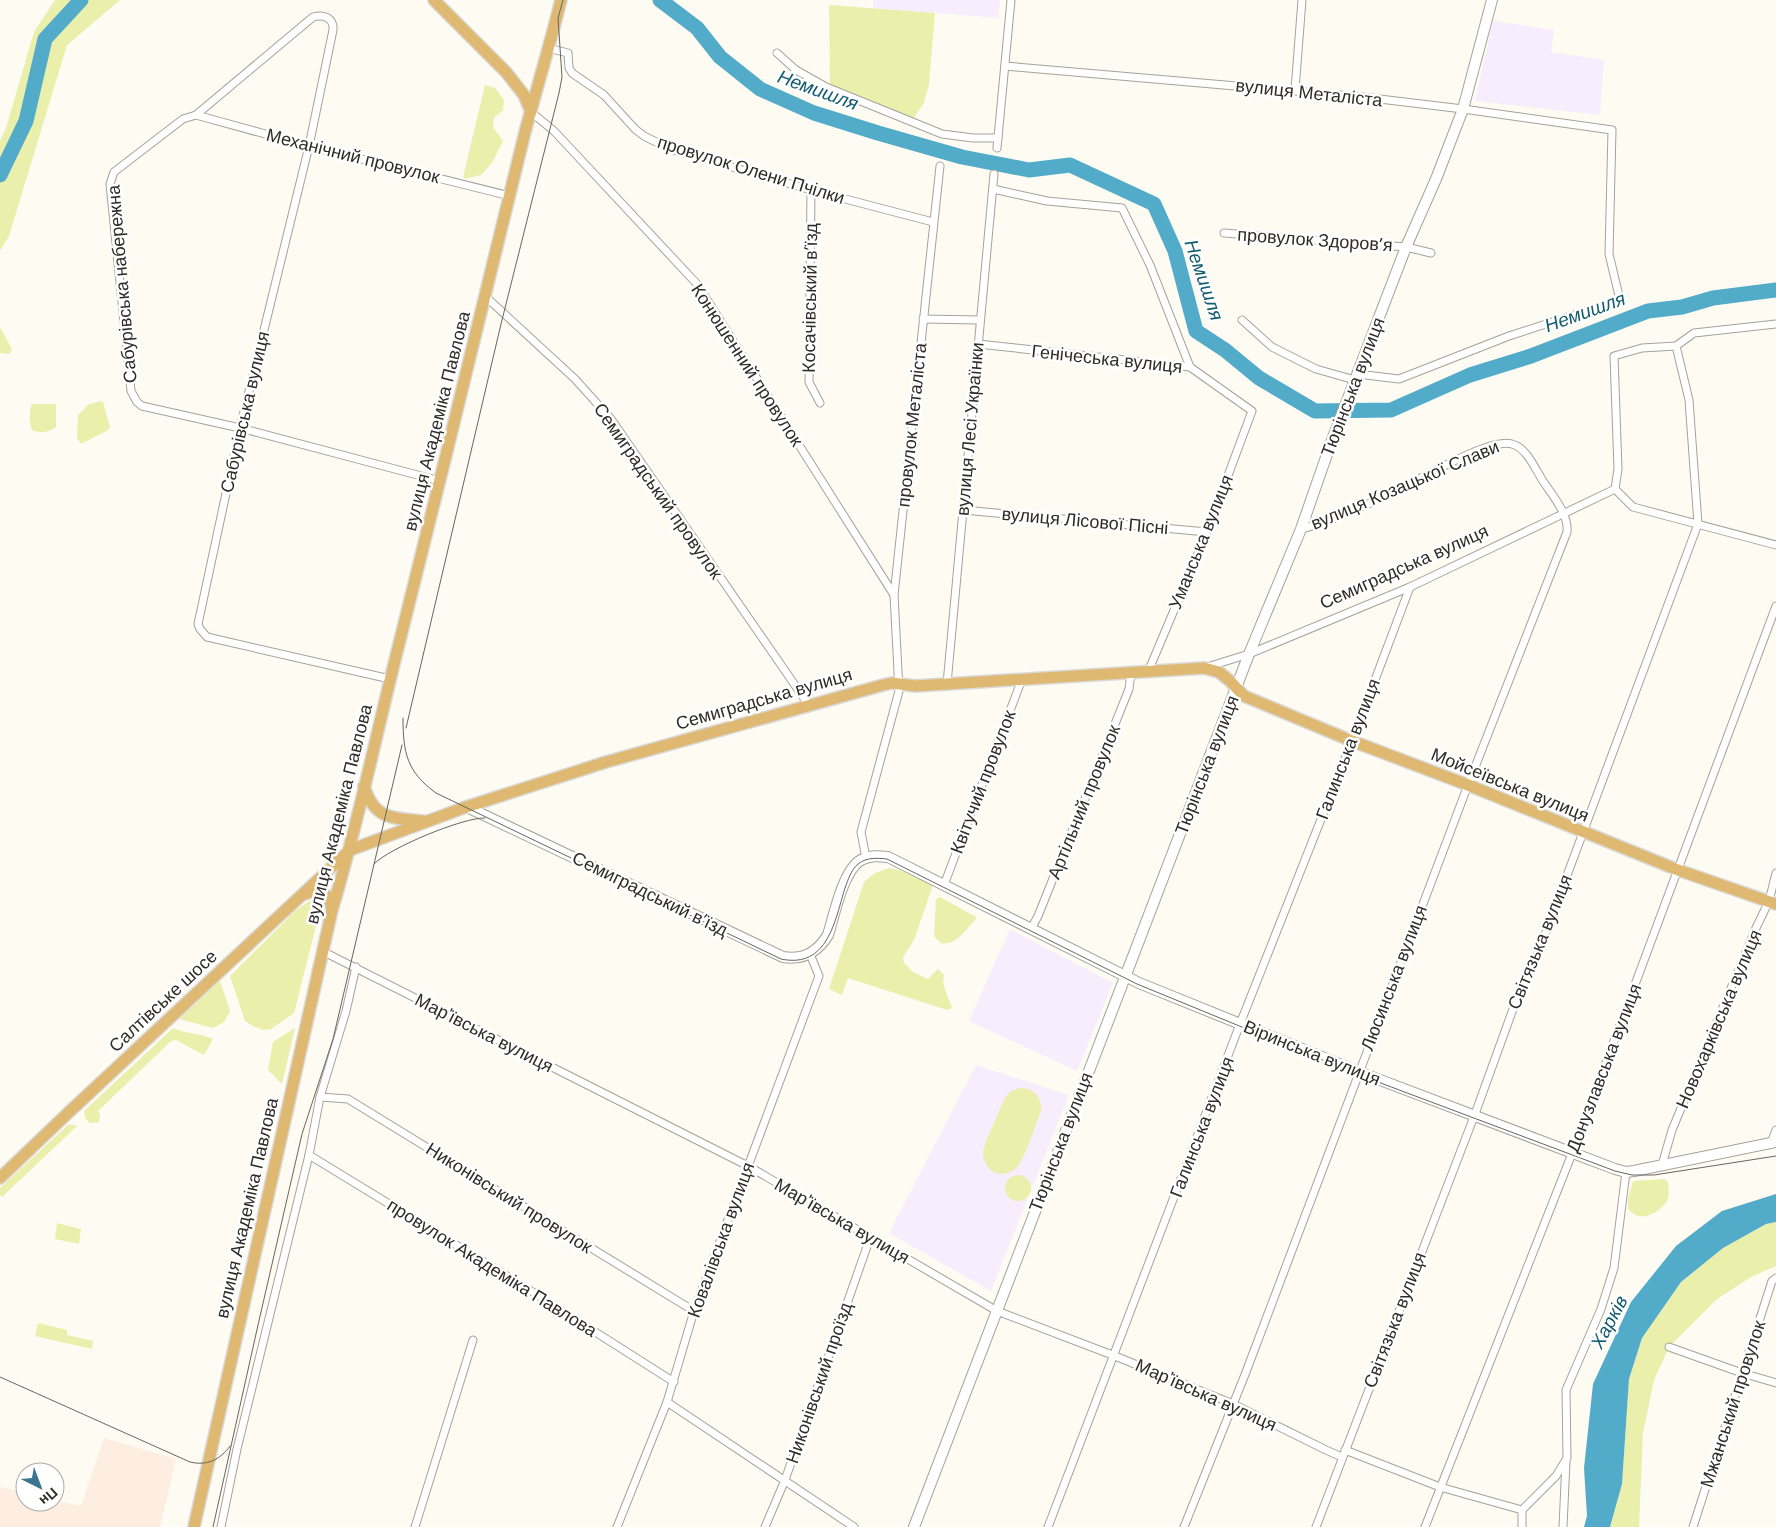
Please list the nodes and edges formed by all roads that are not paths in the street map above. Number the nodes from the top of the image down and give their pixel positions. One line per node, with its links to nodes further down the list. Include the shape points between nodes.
1 (434, 0): 12 (main road, via 506,72 524,95)
2 (561, 0): 7 (main road, вулиця Академіка Павлова)
3 (1011, 0): 9 (street)
4 (1302, 0): 10 (street)
5 (1492, 0): 11 (main road, Тюрінська вулиця)
6 (313, 17): 13 (street, Сабурівська набережна); 15 (street, Сабурівська вулиця, via 327,18 334,26)
7 (548, 48): 12 (main road, вулиця Академіка Павлова); 20 (street, провулок Олени Пчілки, via 568,53 572,73 602,93 644,136 670,149)
8 (777, 53): 14 (street, via 796,70 826,87 942,134)
9 (1005, 66): 10 (street, вулиця Металіста); 14 (street)
10 (1296, 90): 11 (street, вулиця Металіста)
11 (1463, 109): 24 (main road, Тюрінська вулиця); 34 (street, вулиця Металіста, via 1612,130 1609,254 1620,300 1509,336 1399,379)
12 (531, 112): 21 (main road, вулиця Академіка Павлова); 47 (street, Конюшенний провулок, via 554,130 697,284)
13 (196, 115): 15 (street, Механічний провулок); 37 (street, Сабурівська набережна, via 183,119 118,167 110,184 131,391 142,406)
14 (998, 138): 16 (street)
15 (309, 146): 21 (street, Механічний провулок); 37 (street, Сабурівська вулиця)
16 (997, 148)
17 (940, 166): 22 (street, провулок Металіста)
18 (994, 174): 19 (street, вулиця Лесі Українки)
19 (993, 189): 28 (street, вулиця Лесі Українки); 33 (street, via 1047,201 1122,208 1150,265)
20 (811, 190): 22 (street, провулок Олени Пчілки); 35 (street, Косачівський в’їзд, via 809,382)
21 (510, 196): 26 (main road, вулиця Академіка Павлова)
22 (933, 222): 27 (street, провулок Металіста)
23 (1224, 233): 24 (street, провулок Здоров’я)
24 (1406, 246): 25 (street, провулок Здоров’я); 34 (main road, Тюрінська вулиця)
25 (1431, 253)
26 (486, 297): 38 (main road, вулиця Академіка Павлова); 58 (street, Семиградський провулок, via 575,379 611,419)
27 (923, 319): 28 (street); 47 (street, провулок Металіста)
28 (980, 320): 31 (street, вулиця Лесі Українки)
29 (1242, 320): 34 (street, via 1272,347 1316,369)
30 (1776, 324): 32 (street, via 1694,333)
31 (978, 344): 33 (street, Генічеська вулиця); 40 (street, вулиця Лесі Українки)
32 (1676, 346): 39 (street, via 1642,348 1614,356 1618,469); 42 (street, Світязька вулиця, via 1689,400)
33 (1190, 367): 36 (street, Генічеська вулиця)
34 (1354, 381): 43 (main road, Тюрінська вулиця)
35 (820, 404)
36 (1252, 412): 44 (street, Уманська вулиця)
37 (240, 428): 38 (street); 53 (street, Сабурівська вулиця, via 198,624 200,629 207,636)
38 (440, 481): 53 (main road, вулиця Академіка Павлова)
39 (1615, 489): 41 (street, Семиградська вулиця); 42 (street, via 1634,507)
40 (963, 510): 44 (street, вулиця Лісової Пісні); 56 (street, вулиця Лесі Українки)
41 (1563, 513): 43 (street, вулиця Козацької Слави, via 1525,452 1515,444 1503,443 1454,462 1319,525); 46 (street, Семиградська вулиця); 60 (street, Люсинська вулиця, via 1568,525 1566,532)
42 (1698, 524): 45 (street); 64 (street, Світязька вулиця)
43 (1301, 529): 49 (main road, Тюрінська вулиця)
44 (1208, 532): 51 (street, Уманська вулиця)
45 (1776, 545)
46 (1410, 587): 49 (street, Семиградська вулиця); 59 (street, Галинська вулиця)
47 (894, 596): 55 (street, провулок Металіста)
48 (1776, 606): 67 (street, Донузлавська вулиця)
49 (1249, 654): 50 (street, Семиградська вулиця); 57 (main road, Тюрінська вулиця)
50 (1204, 668): 51 (main road, Семиградська вулиця); 57 (main road, Семиградська вулиця, via 1219,672)
51 (1148, 672): 52 (main road, Семиградська вулиця)
52 (1132, 673): 54 (main road, Семиградська вулиця); 73 (street, Артільний провулок, via 1129,688)
53 (390, 679): 61 (main road, вулиця Академіка Павлова)
54 (1022, 679): 56 (main road, Семиградська вулиця); 69 (street, Квітучий провулок)
55 (900, 684): 56 (main road, Семиградська вулиця); 58 (main road, Семиградська вулиця, via 883,685); 66 (street, via 861,832)
56 (947, 684)
57 (1236, 688): 59 (main road, Мойсеївська вулиця, via 1244,696); 77 (main road, Тюрінська вулиця)
58 (808, 704): 62 (main road, Семиградська вулиця, via 606,762)
59 (1352, 741): 60 (main road, Мойсеївська вулиця); 78 (street, Галинська вулиця)
60 (1468, 785): 64 (main road, Мойсеївська вулиця); 79 (street, Люсинська вулиця)
61 (364, 786): 63 (main road, via 372,804 383,815); 65 (main road, вулиця Академіка Павлова)
62 (468, 807): 63 (main road, Семиградська вулиця); 75 (main road, Семиградський в’їзд, via 783,957)
63 (425, 822): 65 (main road, Семиградська вулиця)
64 (1582, 833): 67 (main road, Мойсеївська вулиця); 81 (street, Світязька вулиця)
65 (350, 850): 70 (main road, Салтівське шосе); 72 (main road, вулиця Академіка Павлова)
66 (866, 858): 69 (main road, Віринська вулиця, via 888,857); 75 (main road, via 848,873 828,935)
67 (1678, 870): 71 (main road, Мойсеївська вулиця); 84 (street, Донузлавська вулиця)
68 (1776, 873): 71 (street, Новохарківська вулиця)
69 (944, 885): 73 (main road, Віринська вулиця)
70 (302, 896): 72 (main road, via 321,891 328,897); 89 (main road, Салтівське шосе)
71 (1772, 903): 86 (street, Новохарківська вулиця, via 1672,1130)
72 (332, 910): 74 (main road, вулиця Академіка Павлова)
73 (1031, 929): 77 (main road, Віринська вулиця)
74 (324, 952): 76 (street, Мар'ївська вулиця); 107 (main road, вулиця Академіка Павлова)
75 (810, 954): 87 (street, Ковалівська вулиця, via 819,976)
76 (356, 967): 80 (street); 87 (street, Мар'ївська вулиця)
77 (1125, 976): 78 (main road, Віринська вулиця); 93 (main road, Тюрінська вулиця)
78 (1240, 1024): 79 (main road, Віринська вулиця); 96 (street, Галинська вулиця)
79 (1359, 1072): 81 (main road, Віринська вулиця); 101 (street, Люсинська вулиця)
80 (320, 1097): 85 (street); 92 (street, Никонівський провулок, via 348,1099)
81 (1474, 1116): 84 (main road, Віринська вулиця); 102 (street, Світязька вулиця)
82 (1776, 1130): 83 (street)
83 (1774, 1142): 86 (main road)
84 (1572, 1152): 88 (main road, Віринська вулиця); 105 (street, Донузлавська вулиця)
85 (309, 1155): 98 (street, провулок Академіка Павлова); 108 (street)
86 (1662, 1165): 88 (main road)
87 (748, 1166): 90 (street, Мар'ївська вулиця); 92 (street, Ковалівська вулиця)
88 (1626, 1172): 103 (street, via 1614,1268 1601,1309 1566,1390)
89 (0, 1178)
90 (870, 1238): 93 (street, Мар'ївська вулиця); 104 (street, Никонівський проїзд)
91 (1774, 1279): 97 (street, Мжанський провулок)
92 (694, 1311): 98 (street, Ковалівська вулиця)
93 (996, 1311): 96 (street, Мар'ївська вулиця); 113 (main road, Тюрінська вулиця)
94 (473, 1340): 109 (street)
95 (1669, 1347): 97 (street)
96 (1115, 1356): 101 (street, Мар'ївська вулиця); 114 (street, Галинська вулиця)
97 (1742, 1373): 99 (street); 120 (street, Мжанський провулок)
98 (674, 1382): 100 (street, Ковалівська вулиця)
99 (1776, 1383)
100 (667, 1402): 104 (street); 110 (street, Ковалівська вулиця)
101 (1233, 1404): 102 (street, Мар'ївська вулиця, via 1326,1450); 115 (street, Люсинська вулиця)
102 (1344, 1454): 105 (street, Мар'ївська вулиця); 116 (street, Світязька вулиця)
103 (1567, 1458): 106 (street, via 1556,1476); 119 (street)
104 (785, 1480): 111 (street, Никонівський проїзд); 112 (street)
105 (1440, 1487): 106 (street, Мар'ївська вулиця); 117 (street, Донузлавська вулиця)
106 (1522, 1510): 118 (street)
107 (194, 1527)
108 (221, 1527)
109 (415, 1527)
110 (616, 1527)
111 (764, 1527)
112 (854, 1527)
113 (914, 1527)
114 (1048, 1527)
115 (1184, 1527)
116 (1316, 1527)
117 (1425, 1527)
118 (1522, 1527)
119 (1563, 1527)
120 (1693, 1527)

